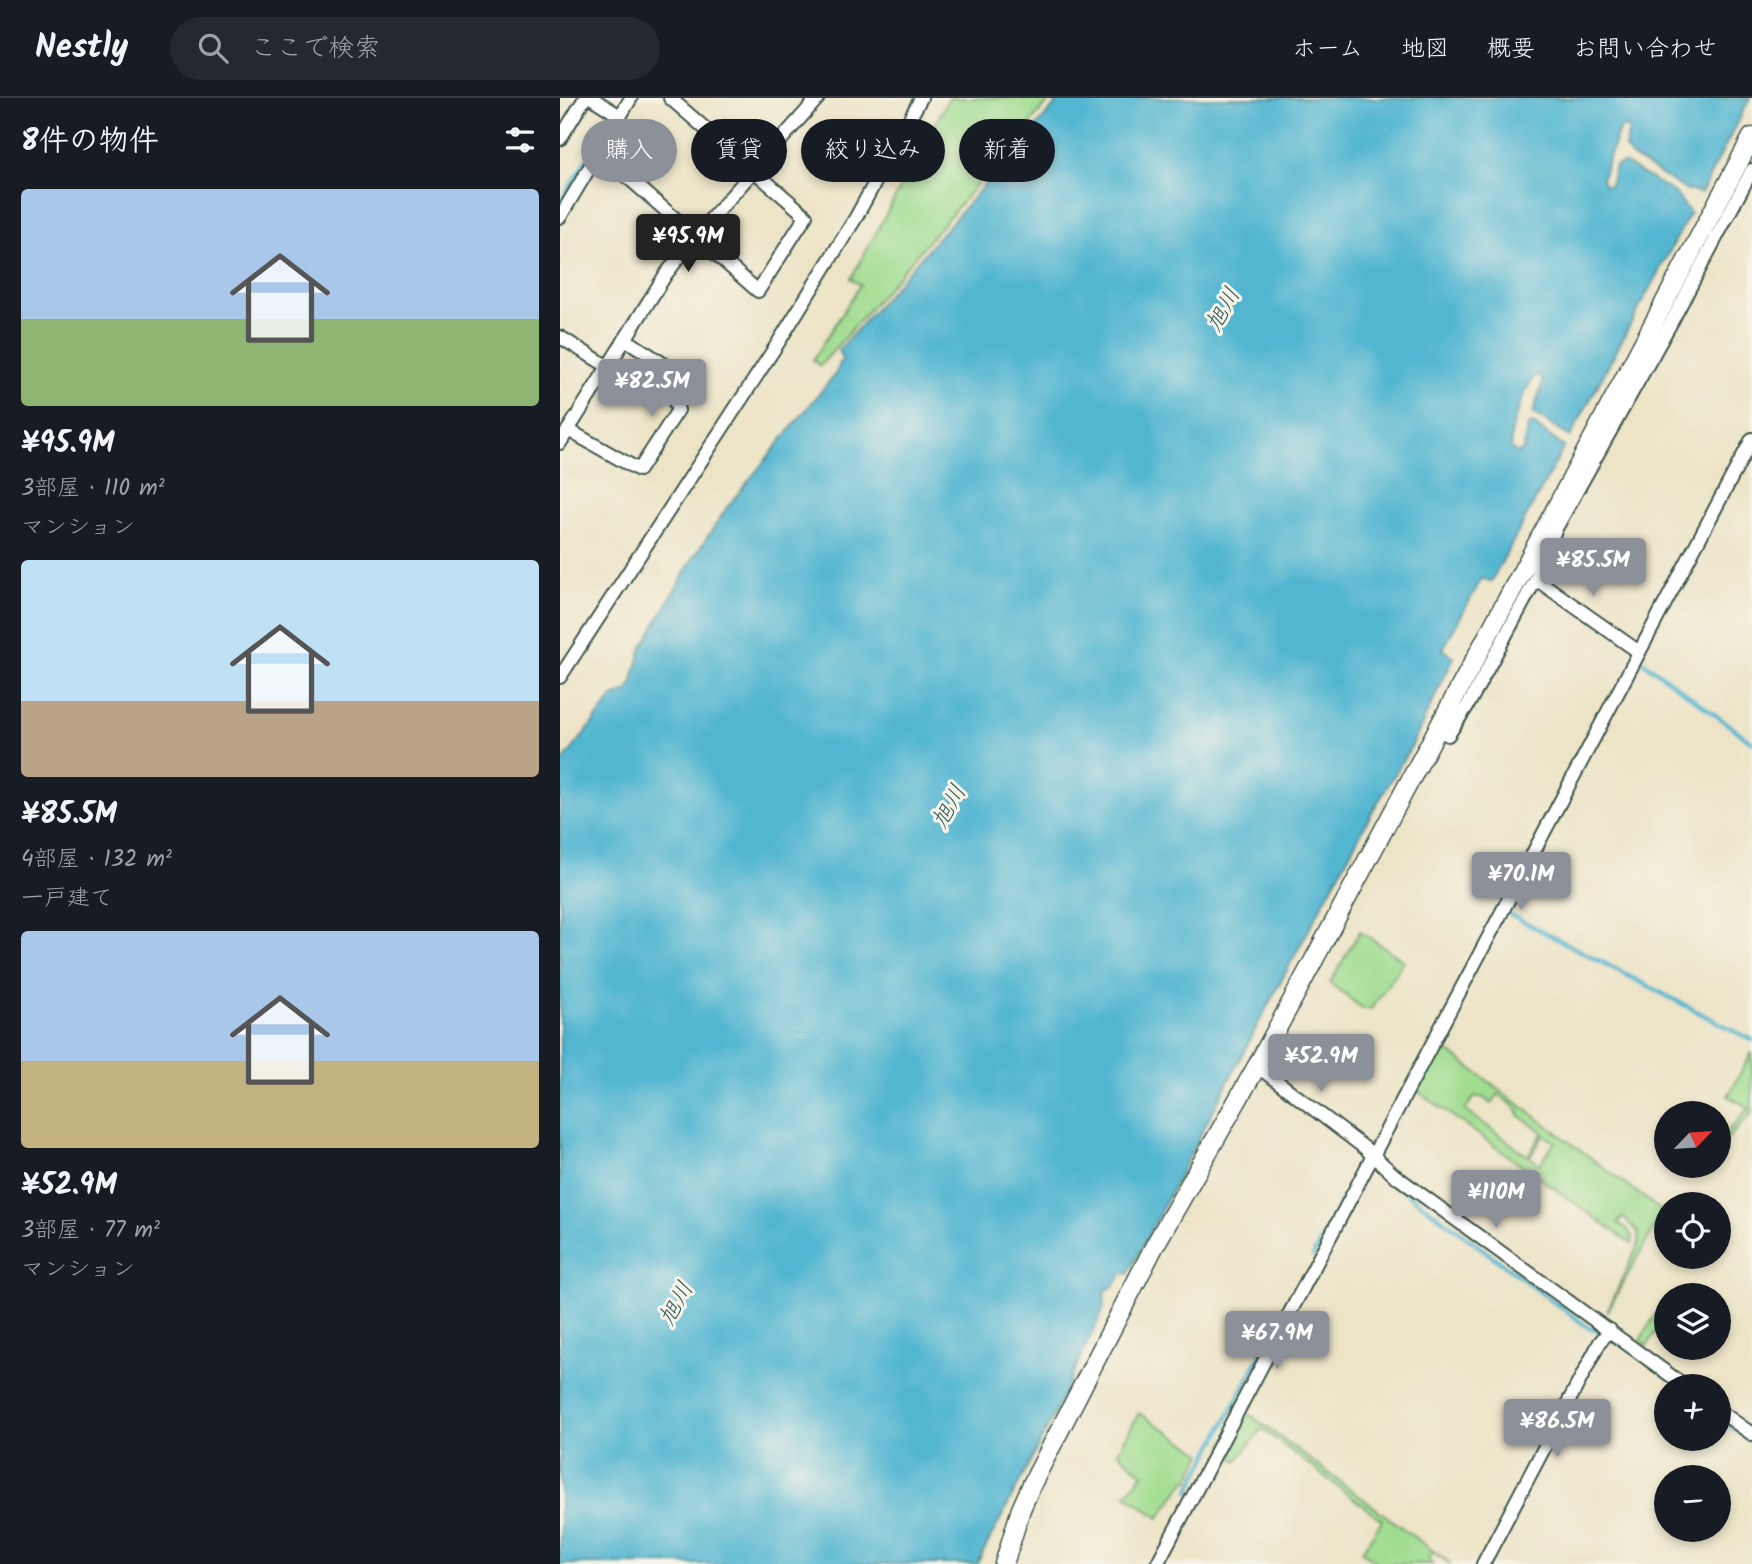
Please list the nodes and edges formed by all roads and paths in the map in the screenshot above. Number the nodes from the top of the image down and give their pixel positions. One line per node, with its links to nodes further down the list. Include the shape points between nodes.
1 (585, 98): 12 (street)
2 (592, 98): 7 (street)
3 (631, 98): 7 (street)
4 (670, 98): 9 (street)
5 (921, 98): 29 (street, via 855,219 778,343)
6 (812, 100): 10 (street)
7 (617, 113): 8 (street)
8 (614, 119)
9 (694, 119)
10 (787, 130)
11 (1752, 137): 26 (street)
12 (560, 139)
13 (1752, 170): 26 (street, via 1666,331)
14 (581, 181): 18 (street)
15 (633, 182): 19 (street)
16 (743, 182): 19 (street)
17 (768, 182): 19 (street, via 806,215 758,291)
18 (561, 210)
19 (695, 237): 21 (street)
20 (560, 337): 22 (street)
21 (625, 339): 22 (street); 23 (street, via 691,382 678,410 639,470)
22 (607, 366): 23 (street)
23 (568, 430): 25 (street)
24 (1752, 439): 28 (street)
25 (560, 443)
26 (1551, 528): 27 (street); 30 (street)
27 (1536, 579): 28 (street); 30 (street, via 1462,715 1448,735)
28 (1636, 649): 32 (street)
29 (560, 677)
30 (1438, 729): 31 (street)
31 (1257, 1066): 32 (street); 37 (street, via 1155,1245 1032,1484)
32 (1371, 1156): 33 (street); 38 (street)
33 (1608, 1333): 34 (street); 39 (street)
34 (1668, 1374)
35 (1731, 1419): 36 (street)
36 (1752, 1434)
37 (1007, 1562)
38 (1157, 1564)
39 (1483, 1564)

